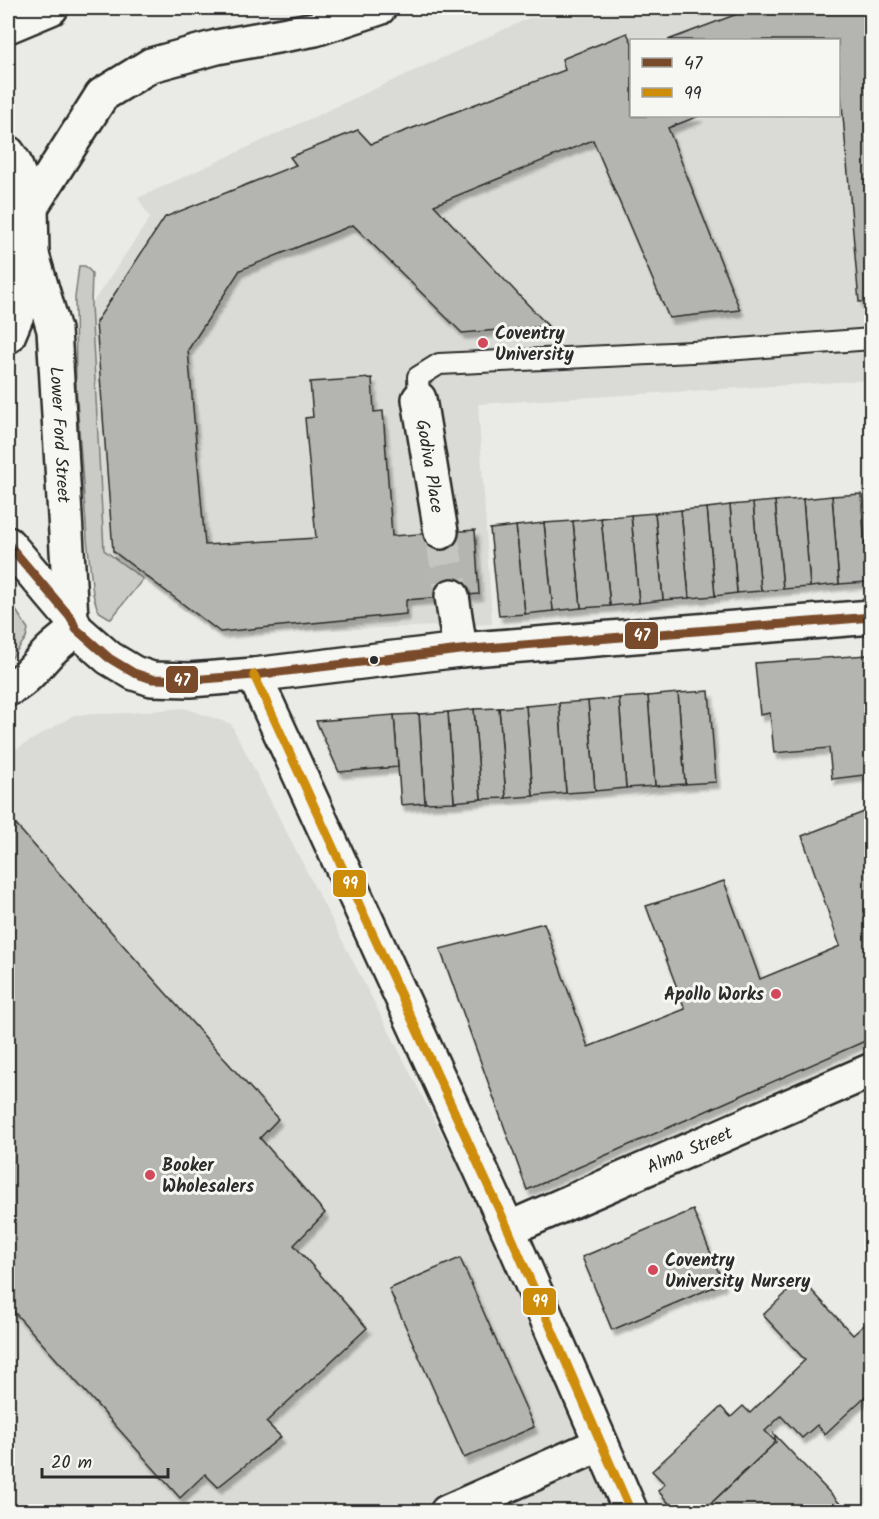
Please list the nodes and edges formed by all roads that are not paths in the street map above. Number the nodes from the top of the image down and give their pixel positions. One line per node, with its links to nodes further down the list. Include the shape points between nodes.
1 (51, 8): 3 (main road)
2 (379, 8): 5 (main road, via 315,29 217,47 151,65 102,94)
3 (8, 26)
4 (8, 153): 5 (main road)
5 (31, 207): 6 (main road)
6 (32, 255): 7 (main road, via 27,291); 14 (main road, Lower Ford Street, via 54,330)
7 (8, 336)
8 (872, 339): 9 (lane, via 439,364 418,378)
9 (419, 399): 10 (main road, Godiva Place)
10 (441, 532)
11 (8, 544): 14 (main road)
12 (452, 596): 15 (main road)
13 (872, 617): 15 (main road)
14 (74, 624): 16 (main road, via 110,658 152,679); 17 (main road, via 29,674)
15 (460, 650): 16 (main road)
16 (254, 675): 19 (main road)
17 (8, 689)
18 (872, 1070): 19 (main road, Alma Street)
19 (508, 1229): 20 (main road)
20 (601, 1444): 21 (main road); 22 (main road)
21 (447, 1512)
22 (631, 1512)

